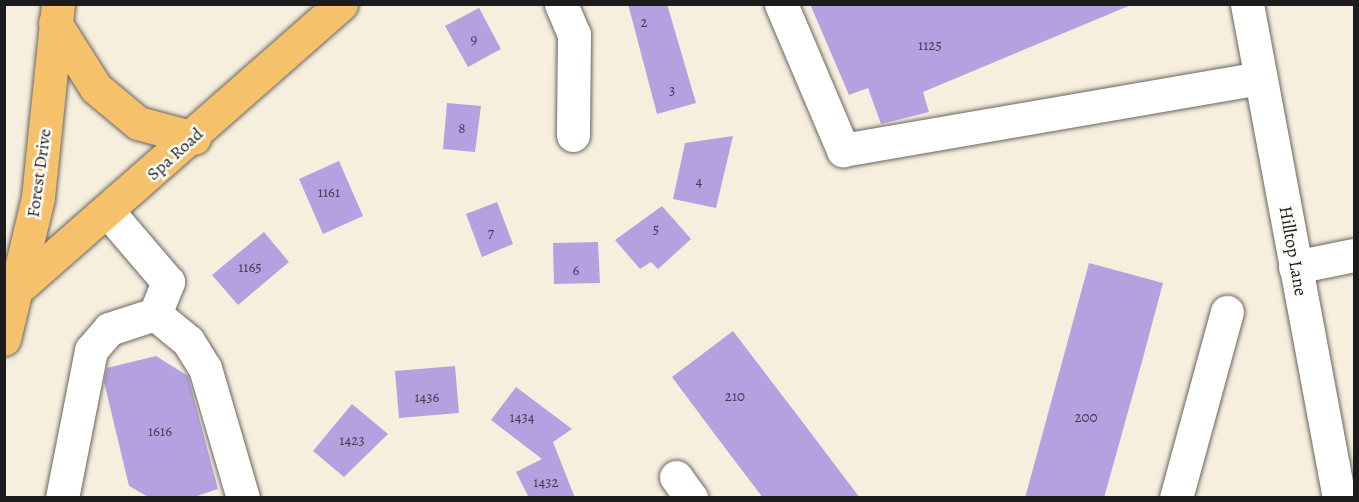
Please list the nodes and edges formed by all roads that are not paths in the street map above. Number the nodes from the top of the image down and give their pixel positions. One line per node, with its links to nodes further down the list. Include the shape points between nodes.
1 (341, 4): 8 (main road, Spa Road)
2 (561, 4): 7 (street, via 574,34)
3 (781, 4): 6 (street, via 843,150)
4 (1247, 4): 6 (street, Hilltop Lane)
5 (57, 14): 8 (main road, via 96,88 138,123); 12 (main road, Forest Drive, via 38,197)
6 (1260, 78): 11 (street, Hilltop Lane)
7 (573, 135)
8 (194, 138): 9 (main road, Spa Road)
9 (109, 213): 12 (main road, Spa Road); 14 (street, via 168,282)
10 (1354, 255): 11 (street)
11 (1295, 267): 19 (street, Hilltop Lane)
12 (11, 294): 15 (main road, Forest Drive)
13 (1227, 312): 18 (street)
14 (155, 314): 16 (street, via 109,329 91,350); 17 (street, via 188,341 206,368)
15 (4, 339)
16 (62, 498)
17 (243, 498)
18 (1176, 498)
19 (1339, 498)

